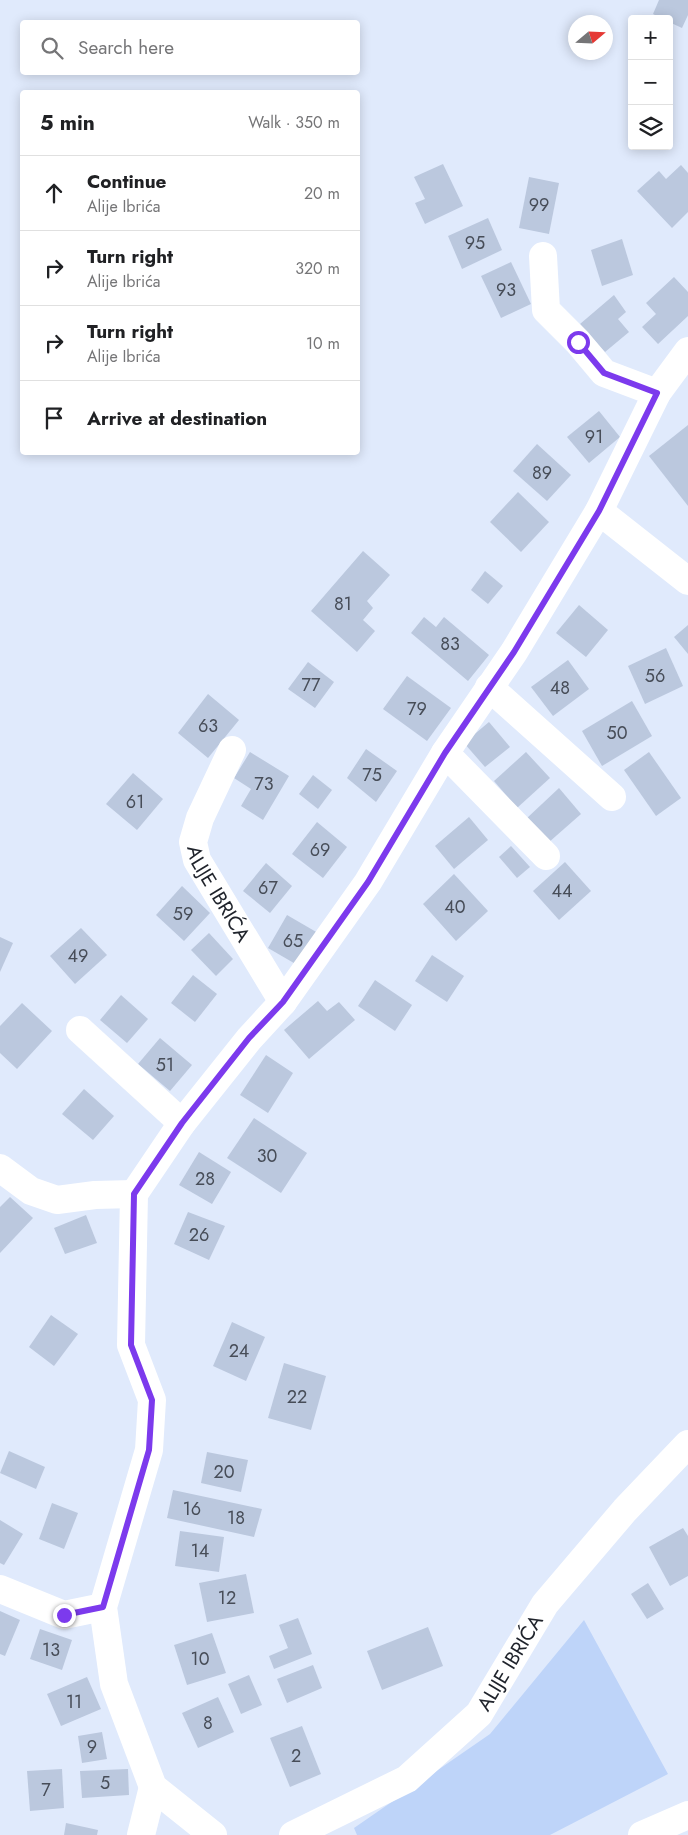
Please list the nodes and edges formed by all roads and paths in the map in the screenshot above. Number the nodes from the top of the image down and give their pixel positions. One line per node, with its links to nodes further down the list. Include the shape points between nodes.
1 (543, 256): 3 (street, via 546,310 604,373)
2 (688, 351): 3 (street)
3 (657, 393): 4 (street)
4 (599, 511): 5 (street); 6 (street, via 514,652)
5 (683, 567)
6 (489, 686): 8 (street); 9 (street)
7 (232, 750): 11 (street, ALIJE IBRIĆA, via 200,818 193,842 197,860)
8 (445, 753): 10 (street); 11 (street, via 368,882)
9 (612, 797)
10 (546, 856)
11 (283, 1002): 13 (street, via 249,1038)
12 (80, 1030): 13 (street)
13 (182, 1123): 15 (street)
14 (0, 1168): 15 (street, via 31,1191 57,1200)
15 (134, 1194): 18 (street, via 131,1345 152,1400 149,1450)
16 (688, 1444): 23 (street, ALIJE IBRIĆA, via 625,1510 545,1604 479,1714 407,1778)
17 (0, 1588): 18 (street, via 64,1615)
18 (103, 1607): 19 (street, via 114,1684)
19 (153, 1787): 21 (street); 22 (street)
20 (688, 1815): 24 (street)
21 (141, 1835)
22 (213, 1835)
23 (293, 1835)
24 (642, 1835)

